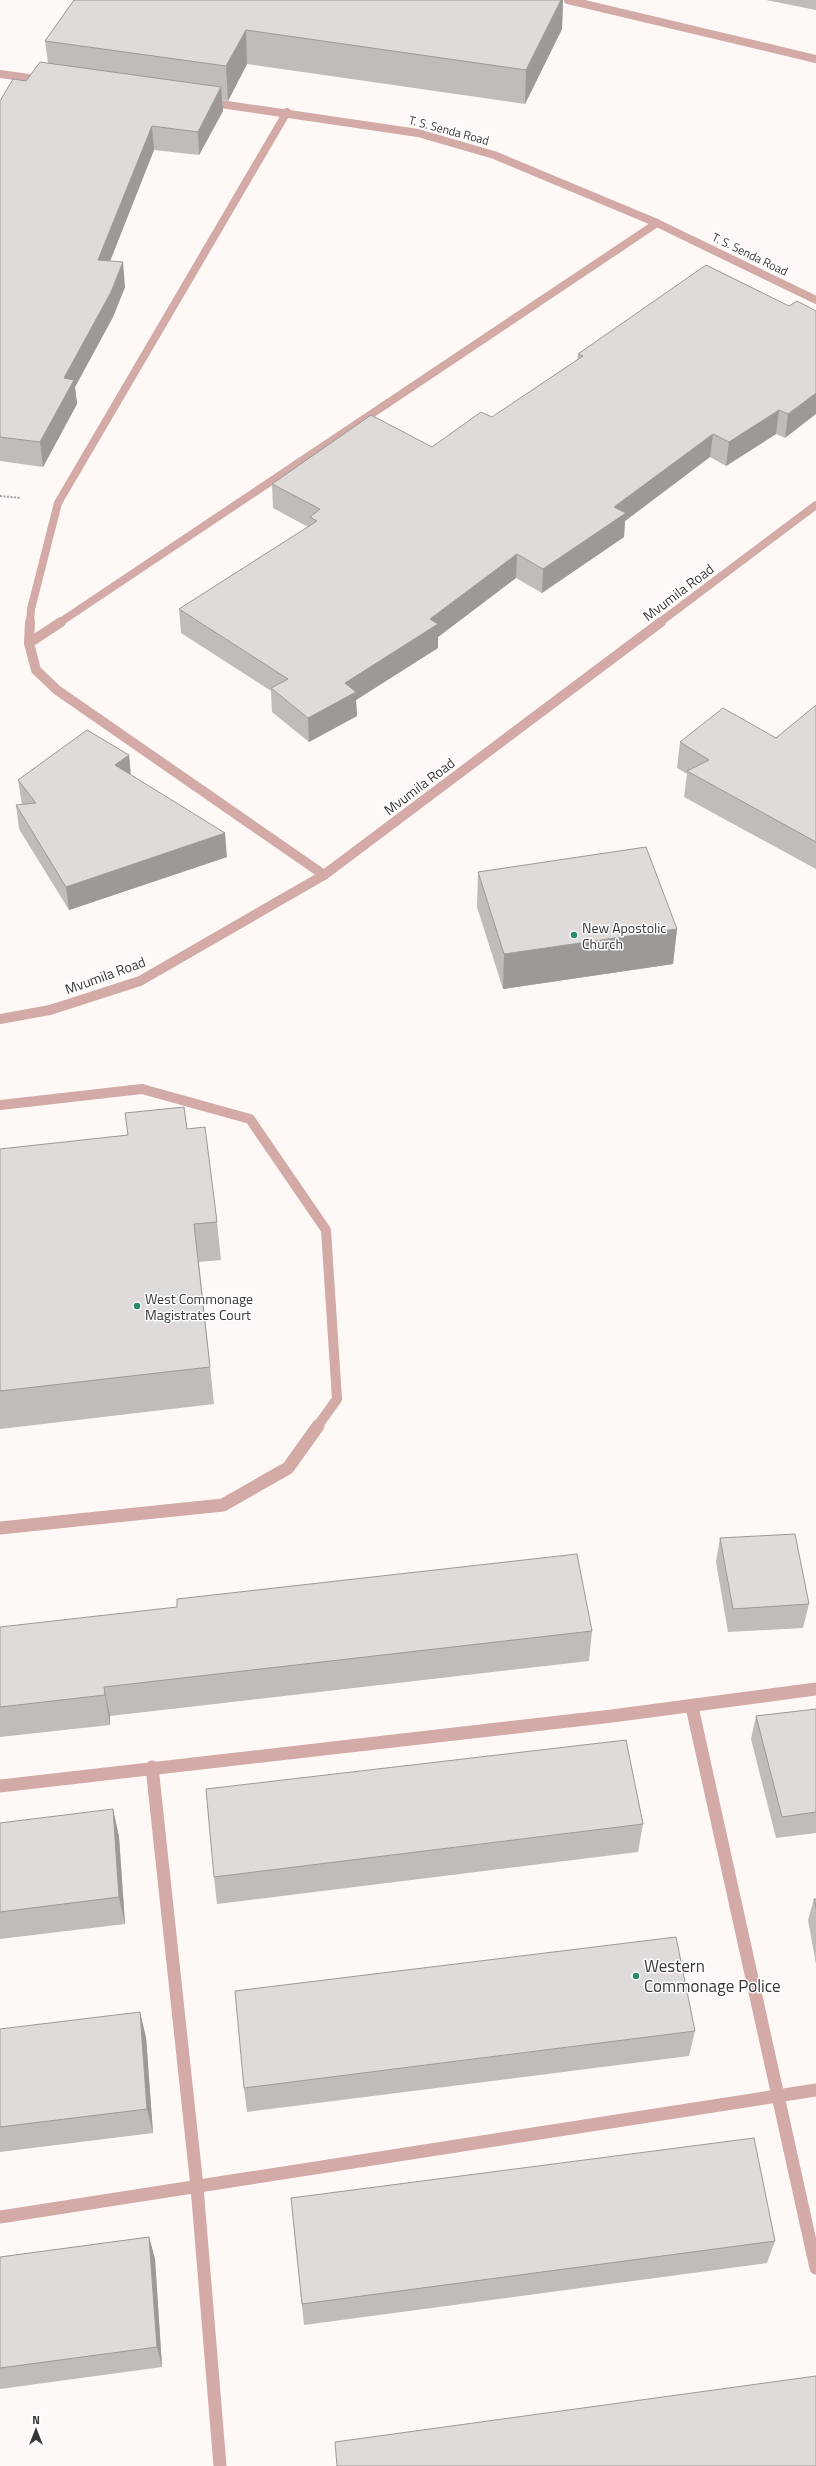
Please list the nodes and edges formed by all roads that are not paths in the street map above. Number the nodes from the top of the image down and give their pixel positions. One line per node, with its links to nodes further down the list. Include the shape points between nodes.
1 (568, 0): 2 (street)
2 (816, 59)
3 (0, 74): 4 (street)
4 (54, 81)
5 (202, 101): 6 (street, T. S. Senda Road)
6 (287, 112): 7 (street, T. S. Senda Road, via 418,132 494,155); 10 (street, via 58,503 31,609)
7 (657, 223): 8 (street, T. S. Senda Road); 10 (street)
8 (816, 300)
9 (816, 505): 11 (street, Mvumila Road)
10 (29, 643): 11 (street, via 36,670 57,690)
11 (324, 875): 12 (street, Mvumila Road, via 140,981 50,1010)
12 (0, 1019)
13 (0, 1105): 14 (street, via 142,1089 250,1119 326,1230 337,1399 288,1468 223,1505)
14 (0, 1528)
15 (816, 1689): 16 (street)
16 (692, 1707): 17 (street); 20 (street)
17 (152, 1767): 18 (street); 21 (street)
18 (0, 1786)
19 (816, 2090): 20 (street)
20 (778, 2095): 21 (street); 23 (street)
21 (197, 2187): 22 (street); 24 (street)
22 (0, 2217)
23 (816, 2268)
24 (220, 2466)

